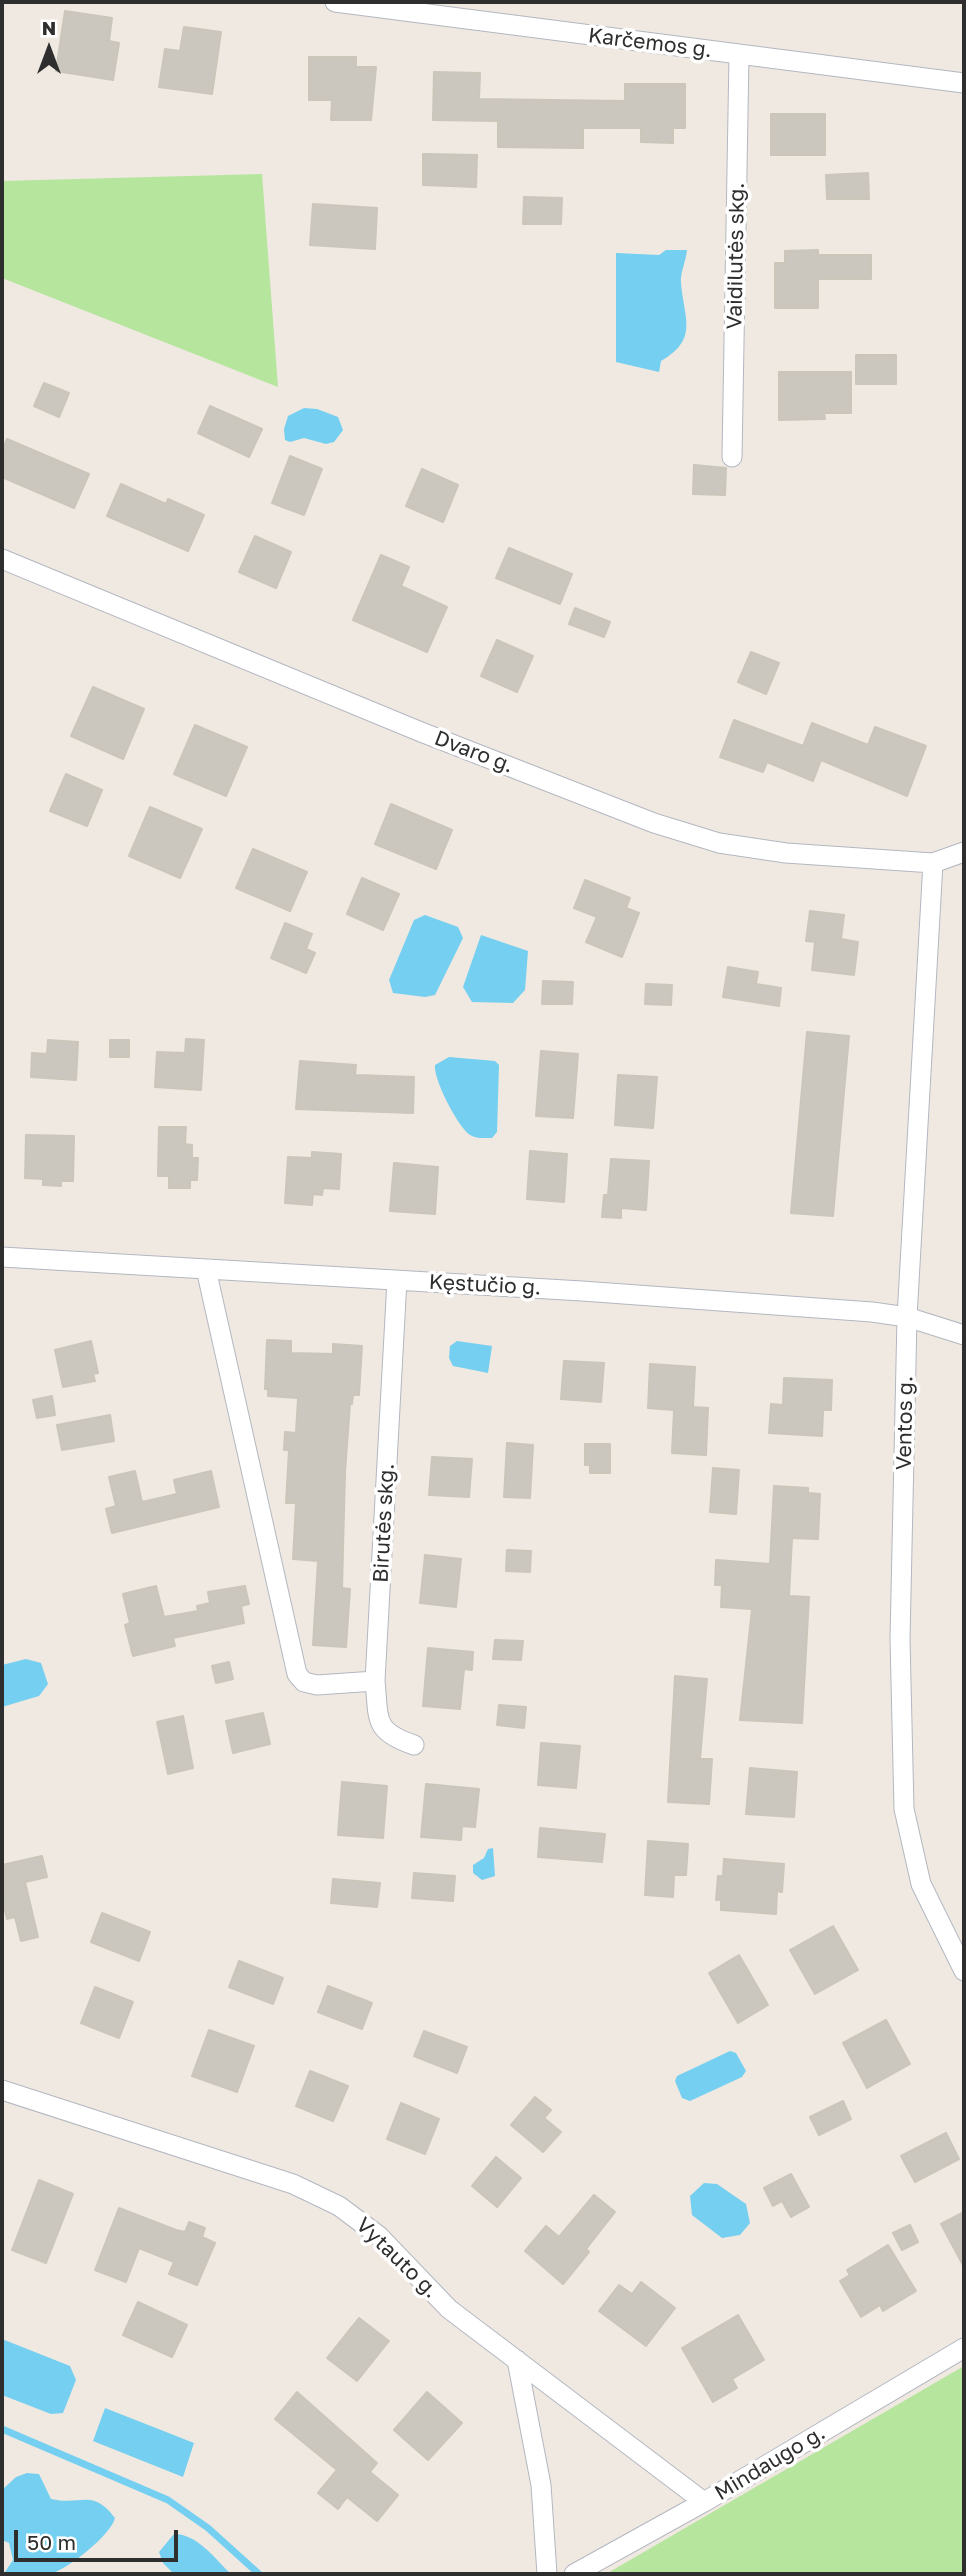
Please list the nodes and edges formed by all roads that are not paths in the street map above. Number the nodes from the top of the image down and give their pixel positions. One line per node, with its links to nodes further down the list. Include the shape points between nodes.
1 (335, 2): 2 (street, Karčemos g.)
2 (739, 55): 3 (street, Karčemos g.); 4 (street, Vaidilutės skg.)
3 (964, 83)
4 (732, 457)
5 (2, 559): 7 (street, Dvaro g., via 654,823 719,843 786,853)
6 (964, 852): 7 (street, Dvaro g.)
7 (933, 863): 11 (street, Ventos g.)
8 (2, 1257): 9 (street, Kęstučio g.)
9 (206, 1269): 10 (street, Kęstučio g.); 13 (street, via 297,1674 304,1682 317,1685)
10 (397, 1280): 11 (street, Kęstučio g.); 13 (street, Birutės skg.)
11 (907, 1317): 12 (street, Kęstučio g.); 15 (street, Ventos g., via 900,1639 904,1809 921,1884)
12 (964, 1335)
13 (375, 1681): 14 (street, Birutės skg., via 379,1720 389,1736)
14 (414, 1745)
15 (964, 1972)
16 (2, 2090): 18 (street, Vytauto g., via 293,2184 339,2206 379,2236 449,2309)
17 (964, 2348): 19 (street, Mindaugo g.)
18 (517, 2360): 19 (street, Vytauto g.); 20 (street, via 541,2485)
19 (704, 2502): 21 (street, Mindaugo g.)
20 (547, 2574)
21 (574, 2574)

